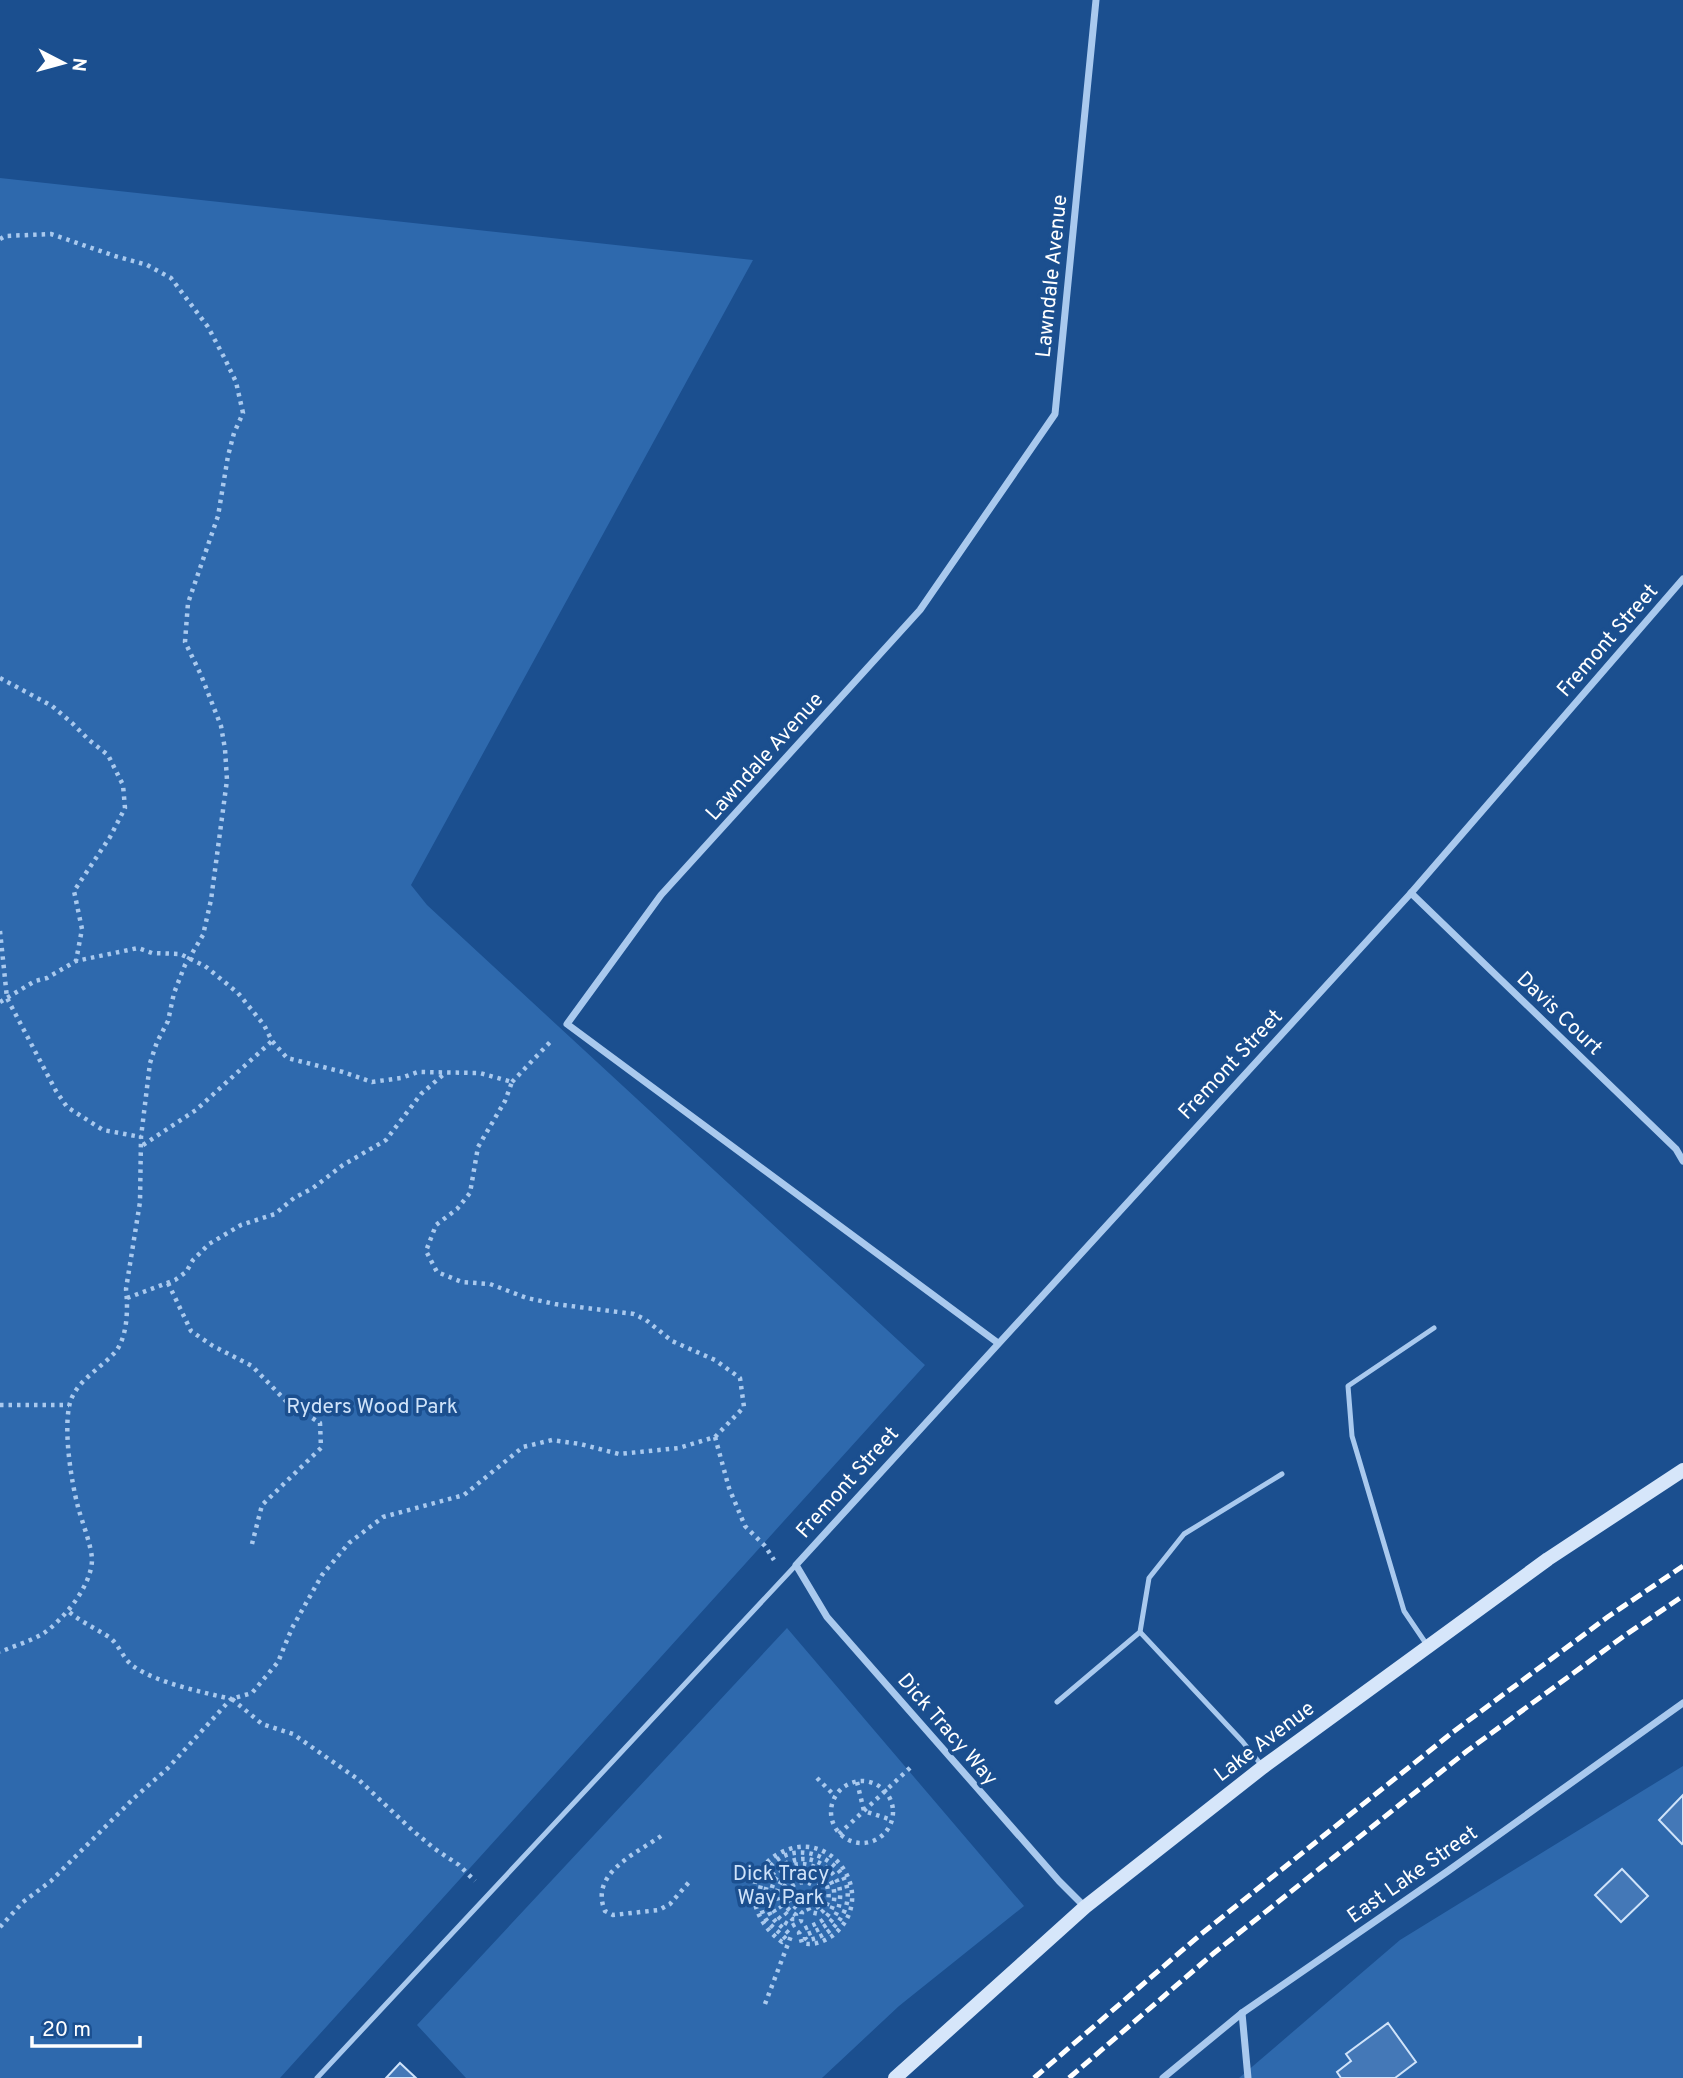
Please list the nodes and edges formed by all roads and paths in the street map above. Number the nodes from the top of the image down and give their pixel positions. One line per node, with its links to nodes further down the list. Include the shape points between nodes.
1 (1096, 0): 11 (street, Lawndale Avenue, via 1055,414 920,610 661,895)
2 (0, 239): 7 (path, via 51,234 147,265 171,278 208,327 236,382 243,413 228,456 218,516 188,603 185,642 221,726 227,780 211,900 203,935)
3 (1683, 579): 5 (street, Fremont Street)
4 (0, 678): 8 (path, via 72,723 108,755 123,785 125,808 74,891 82,929)
5 (1410, 893): 17 (street, Davis Court, via 1676,1149); 21 (street, Fremont Street)
6 (0, 931): 9 (path)
7 (189, 958): 8 (path, via 138,948); 12 (path, via 238,993); 15 (path, via 150,1063)
8 (76, 961): 9 (path)
9 (7, 998): 10 (path); 15 (path, via 67,1107 103,1130)
10 (0, 1002)
11 (567, 1024): 14 (path); 21 (street)
12 (272, 1041): 13 (path, via 288,1058 372,1082 418,1072); 16 (path, via 195,1110)
13 (444, 1073): 14 (path, via 480,1073); 18 (path, via 421,1094 386,1140 275,1214 241,1225 209,1244 186,1272)
14 (512, 1082): 24 (path, via 478,1147 470,1193 436,1225 426,1251 437,1272 555,1304 634,1314 672,1341 715,1360 740,1378 744,1407)
15 (141, 1137): 16 (path)
16 (142, 1146): 19 (path)
17 (1683, 1161)
18 (168, 1283): 19 (path); 27 (path, via 191,1331 252,1366 286,1401 320,1423 321,1448 262,1504)
19 (127, 1298): 23 (path, via 126,1322 117,1349 75,1391)
20 (1434, 1328): 32 (lane, via 1348,1386 1352,1436 1404,1611)
21 (998, 1343): 28 (street, Fremont Street)
22 (0, 1405): 23 (path)
23 (69, 1405): 30 (path, via 67,1443 92,1559 85,1586)
24 (715, 1437): 29 (path, via 745,1526 765,1546); 34 (path, via 679,1448 619,1454 552,1440 523,1447 464,1495 383,1517 349,1543 322,1575 278,1662 252,1693)
25 (1683, 1470): 32 (street, Lake Avenue)
26 (1282, 1474): 31 (lane, via 1184,1534 1149,1578)
27 (252, 1544)
28 (796, 1565): 29 (lane); 50 (street, Dick Tracy Way, via 827,1617)
29 (784, 1578): 54 (lane)
30 (68, 1611): 33 (path, via 44,1633); 34 (path, via 112,1639 132,1665 164,1681)
31 (1140, 1632): 35 (lane); 38 (lane)
32 (1428, 1646): 38 (street, Lake Avenue)
33 (0, 1652)
34 (231, 1699): 47 (path, via 262,1724 293,1734 359,1780); 51 (path, via 167,1769)
35 (1057, 1702)
36 (1683, 1703): 53 (street, East Lake Street)
37 (912, 1766): 41 (path)
38 (1263, 1767): 50 (street, Lake Avenue)
39 (817, 1778): 42 (path)
40 (857, 1782): 41 (path, via 871,1782); 42 (path); 43 (path)
41 (885, 1791): 43 (path); 44 (path, via 892,1803)
42 (835, 1796): 45 (path, via 831,1815)
43 (864, 1811): 44 (path); 45 (path)
44 (892, 1820): 45 (path, via 886,1832 868,1843 848,1840)
45 (839, 1833)
46 (660, 1836): 48 (path, via 606,1877 601,1889 605,1911 613,1915 659,1910)
47 (476, 1881)
48 (691, 1881)
49 (804, 1899): 52 (path, via 810,1912 824,1910 829,1894 822,1878 807,1870 784,1877 777,1894 781,1910 792,1919 796,1915 785,1905 783,1892 789,1880 801,1875 814,1877 822,1888 822,1901 814,1909 816,1889 805,1881 796,1883 789,1895 802,1913 799,1924 792,1926 778,1917 771,1897 782,1871 811,1865 833,1885 833,1907 827,1916 799,1933 802,1943 811,1945 844,1923 852,1900 851,1884 845,1869 819,1849 786,1849 761,1869 755,1884 758,1917 767,1930 782,1941 786,1939 764,1917 759,1895 769,1869 792,1853 812,1853 836,1867 844,1879 846,1908 829,1932 807,1940 806,1935 831,1922 840,1888 827,1867 816,1860 790,1860 779,1867 766,1889 765,1901 769,1914 791,1936)
50 (1084, 1907): 55 (street, Lake Avenue)
51 (0, 1927)
52 (765, 2004)
53 (1242, 2013): 56 (street, East Lake Street); 57 (street)
54 (317, 2078)
55 (895, 2078)
56 (1163, 2078)
57 (1248, 2078)

